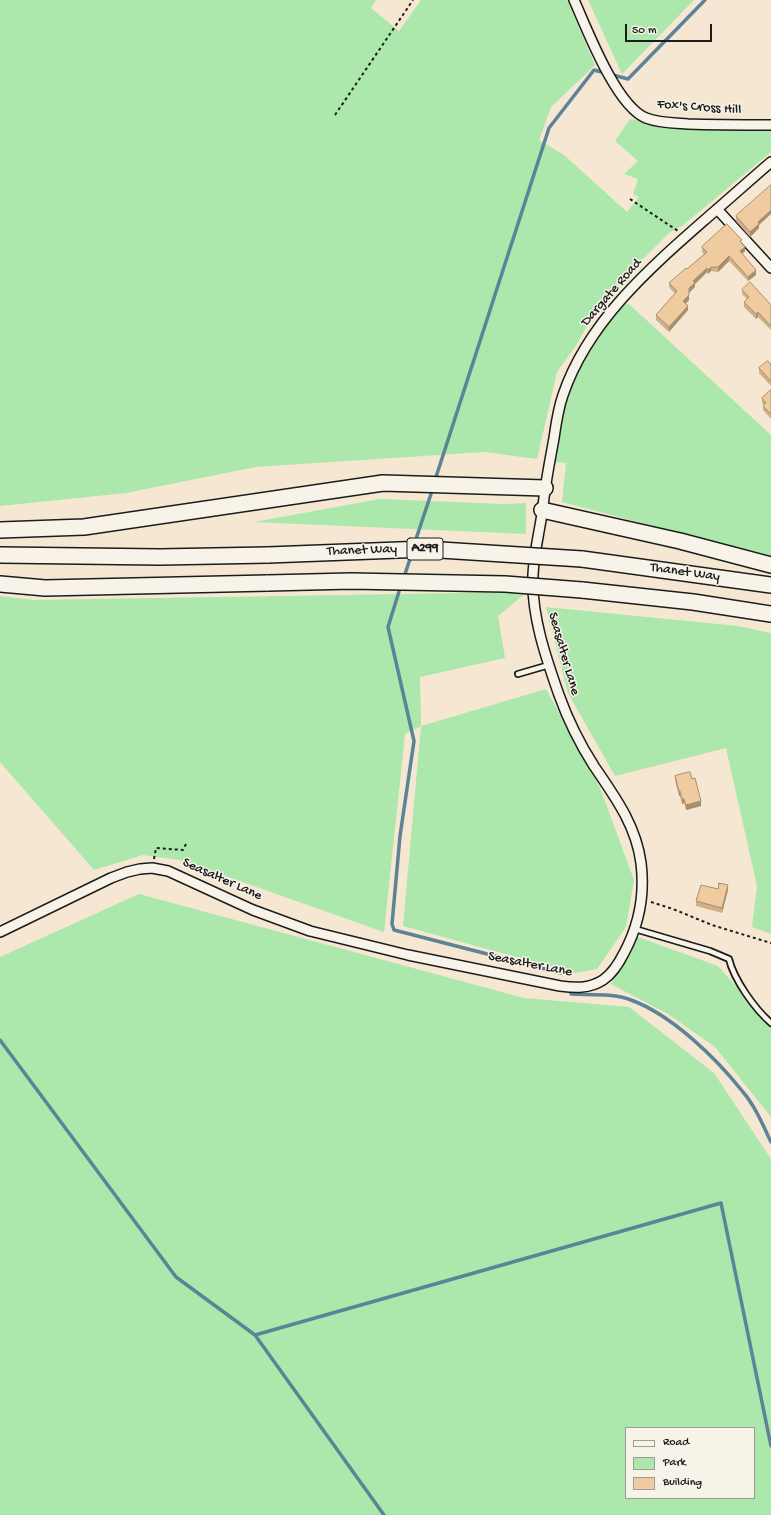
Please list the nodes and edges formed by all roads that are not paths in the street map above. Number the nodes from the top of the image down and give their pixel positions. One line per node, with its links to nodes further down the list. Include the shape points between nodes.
1 (574, 0): 2 (street, Fox's Cross Hill, via 624,100 646,118 661,122)
2 (771, 125)
3 (771, 162): 4 (street, Dargate Road)
4 (717, 209): 5 (street); 6 (street, Dargate Road, via 620,300 599,325 584,349 569,379 559,410)
5 (771, 268)
6 (545, 488): 7 (street, Dargate Road); 8 (highway, via 383,483 84,527)
7 (542, 510): 10 (highway, via 680,541); 14 (street, Seasalter Lane, via 533,577 534,604)
8 (0, 530)
9 (0, 555): 12 (highway, Thanet Way / A299, bridge, via 160,557 426,549 582,559)
10 (771, 565)
11 (0, 584): 13 (highway, Thanet Way, bridge, via 45,588 351,582 505,584 693,602)
12 (771, 585)
13 (771, 614)
14 (549, 665): 15 (lane); 16 (street, Seasalter Lane, via 578,737 618,801 632,829 641,863 642,900)
15 (518, 674)
16 (635, 929): 17 (street, Seasalter Lane, via 620,961 606,978 587,987 560,986 408,955 310,931 253,910 168,871 152,868 127,872 111,878); 18 (lane, via 729,959 731,968 750,999)
17 (0, 932)
18 (771, 1023)

